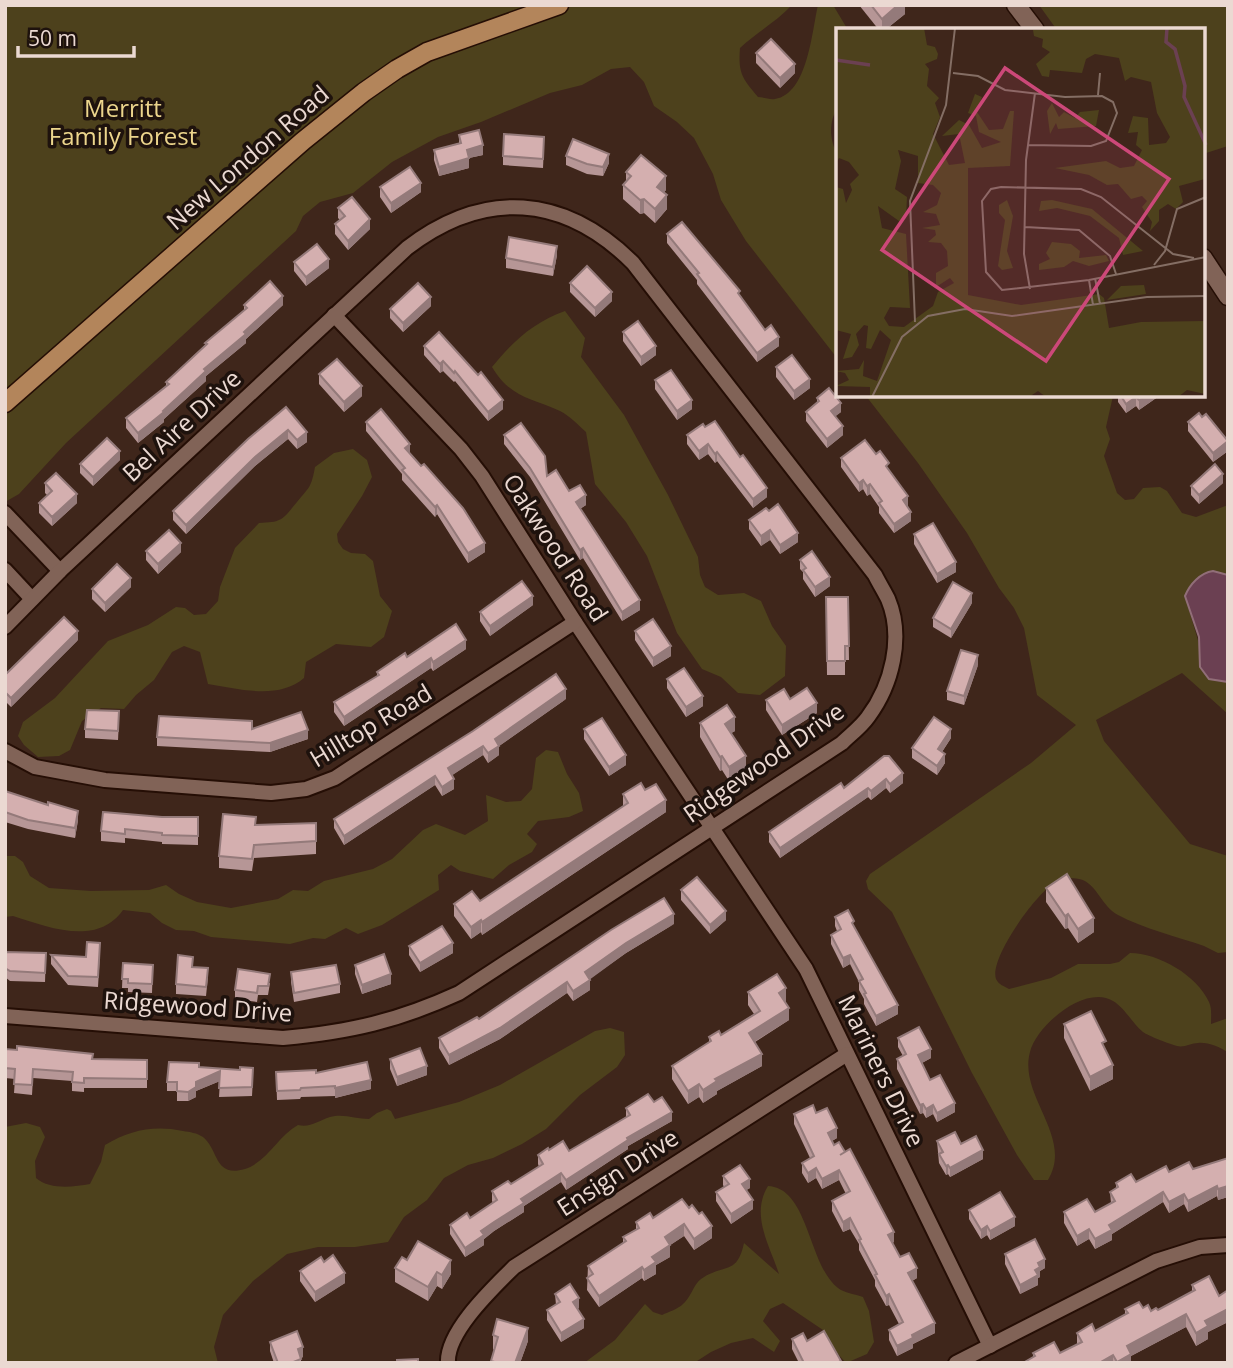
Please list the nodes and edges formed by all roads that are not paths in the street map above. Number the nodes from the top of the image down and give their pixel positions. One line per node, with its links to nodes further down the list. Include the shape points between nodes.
1 (559, 5): 7 (main road, New London Road, via 427,52 364,92)
2 (1016, 5): 3 (street)
3 (1033, 28)
4 (1205, 261): 5 (street)
5 (1228, 296)
6 (334, 315): 10 (street, Bel Aire Drive); 12 (street, Oakwood Road, via 461,449); 15 (street, Ridgewood Drive, via 417,240 473,212 518,206 583,223 633,263 874,575 889,601 894,634 892,664 873,710 842,743)
7 (5, 403)
8 (5, 513): 10 (street)
9 (5, 570): 11 (street)
10 (60, 571): 11 (street, Bel Aire Drive)
11 (32, 599): 13 (street, Bel Aire Drive)
12 (575, 622): 14 (street, Hilltop Road, via 335,778 306,789 271,793 105,780 35,767); 15 (street, Oakwood Road)
13 (5, 627)
14 (5, 751)
15 (711, 828): 16 (street, Ridgewood Drive, via 459,993 372,1026 283,1038); 17 (street, Mariners Drive, via 806,969)
16 (5, 1016)
17 (846, 1054): 19 (street, Mariners Drive); 20 (street, Ensign Drive, via 513,1268 474,1307 447,1353)
18 (1228, 1245): 19 (street, via 1169,1255)
19 (990, 1346): 21 (street)
20 (448, 1363)
21 (956, 1363)

